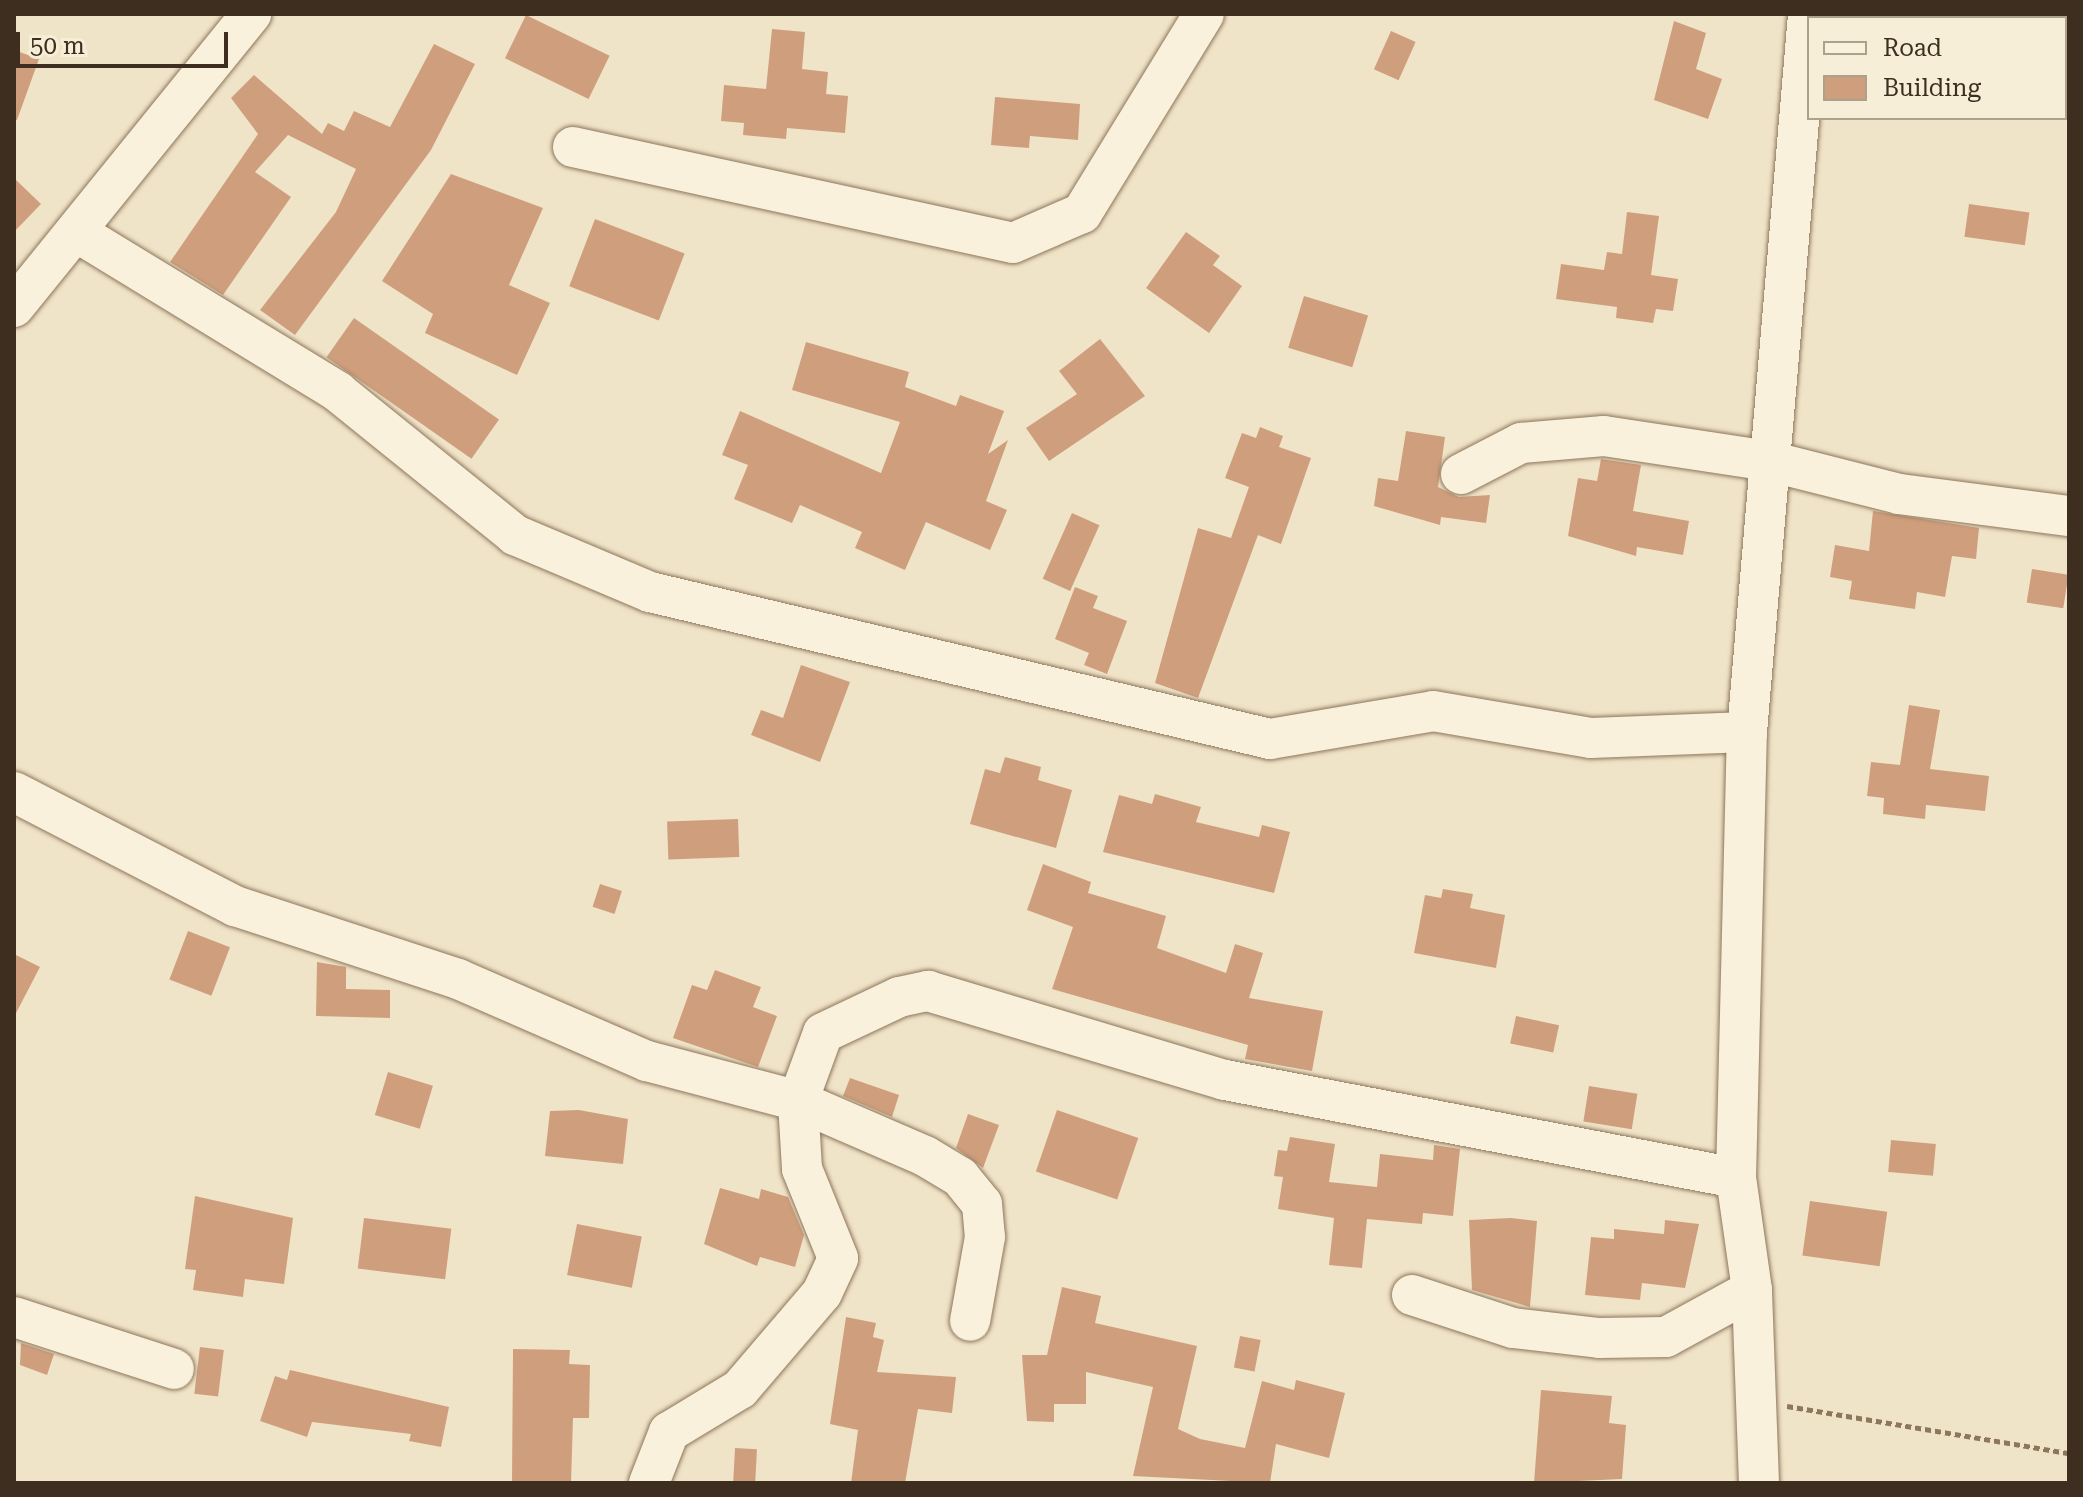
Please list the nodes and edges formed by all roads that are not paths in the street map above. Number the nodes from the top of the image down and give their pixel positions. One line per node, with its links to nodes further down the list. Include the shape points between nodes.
1 (251, 14): 5 (street)
2 (1204, 14): 4 (street, via 1082,213 1013,243)
3 (1807, 25): 7 (street)
4 (573, 147)
5 (78, 233): 6 (street); 10 (street, via 215,323 338,392 515,535 650,592 1270,739 1433,711 1591,738)
6 (14, 307)
7 (1769, 461): 8 (street, via 1604,436 1521,443); 9 (street, via 1899,494); 10 (street)
8 (1461, 474)
9 (2069, 516)
10 (1747, 732): 13 (street)
11 (14, 792): 12 (street, via 235,906 458,979 647,1061)
12 (798, 1101): 13 (street, via 823,1033 928,991 1225,1080); 17 (street, via 925,1156 960,1177 982,1204 985,1237); 19 (street, via 802,1169 838,1258 822,1293 740,1389 669,1432)
13 (1736, 1178): 14 (street)
14 (1752, 1290): 15 (street, via 1666,1337 1599,1338 1513,1328); 20 (street)
15 (1412, 1295)
16 (14, 1317): 18 (street)
17 (970, 1321)
18 (174, 1369)
19 (649, 1483)
20 (1759, 1483)

